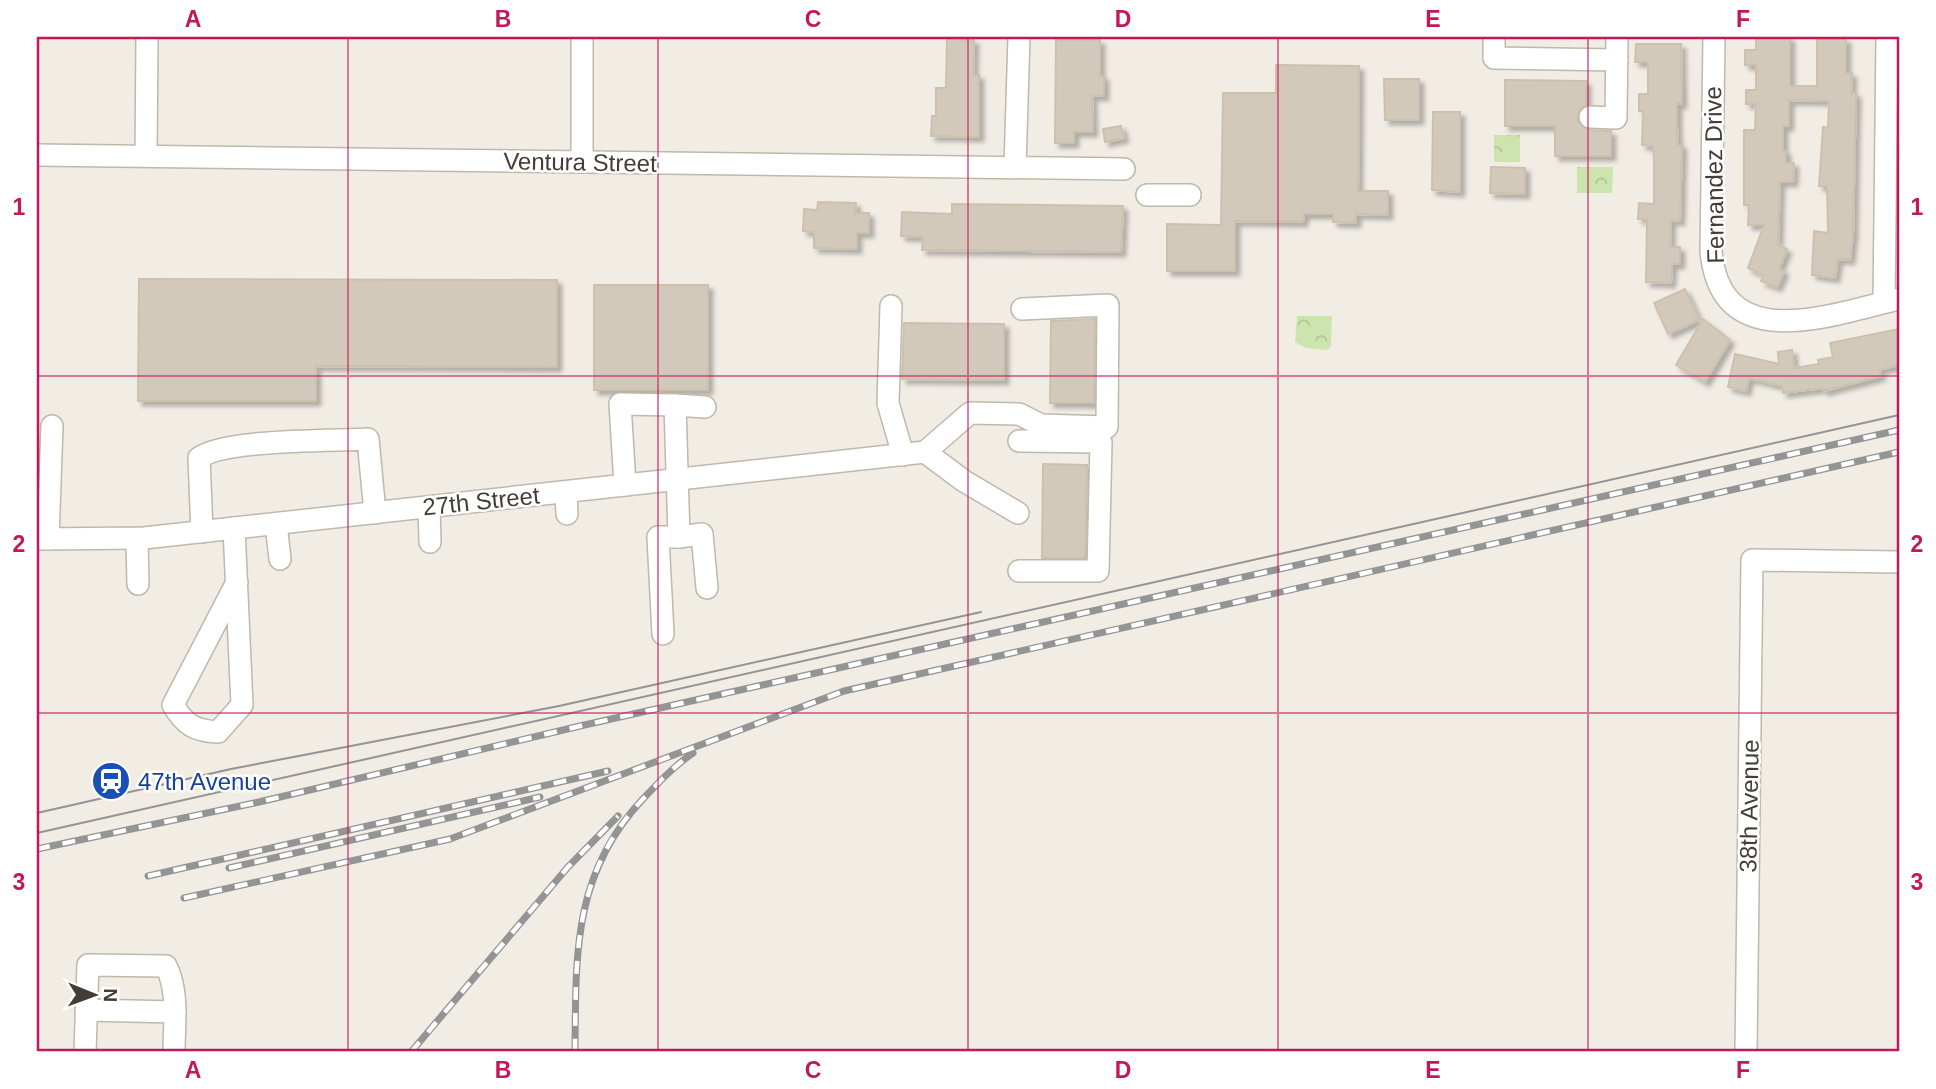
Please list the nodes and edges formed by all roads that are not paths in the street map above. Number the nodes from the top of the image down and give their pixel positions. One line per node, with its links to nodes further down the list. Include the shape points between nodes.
1 (147, 37): 11 (street)
2 (582, 37): 12 (street)
3 (1019, 37): 13 (street)
4 (1494, 37): 8 (street, via 1494,58)
5 (1617, 37): 8 (street)
6 (1714, 37): 17 (street, Fernandez Drive, via 1711,251 1726,296 1751,316 1782,323)
7 (1887, 37): 17 (street)
8 (1617, 60): 9 (street, via 1616,118)
9 (1590, 117)
10 (37, 155): 11 (street, Ventura Street)
11 (146, 156): 12 (street, Ventura Street)
12 (582, 162): 13 (street, Ventura Street)
13 (1015, 167): 14 (street, Ventura Street)
14 (1124, 169)
15 (1147, 195): 16 (street)
16 (1190, 195)
17 (1891, 300)
18 (891, 306): 25 (street, via 888,403)
19 (1022, 309): 24 (street, via 1108,305 1107,427 1041,425 1019,414 970,413)
20 (675, 405): 21 (street); 26 (street); 27 (street, via 620,404)
21 (705, 407)
22 (52, 426): 29 (street)
23 (1018, 441): 43 (street, via 1101,442 1098,570)
24 (925, 452): 25 (street, 27th Street); 32 (street)
25 (903, 455): 26 (street, 27th Street)
26 (676, 480): 27 (street, 27th Street); 37 (street)
27 (625, 485): 28 (street, 27th Street)
28 (566, 492): 30 (street, 27th Street); 33 (street)
29 (43, 496): 39 (street)
30 (429, 507): 31 (street, 27th Street); 40 (street)
31 (375, 513): 34 (street, 27th Street); 36 (street, via 368,439 243,446 207,452 199,458)
32 (1018, 513)
33 (567, 514)
34 (276, 524): 35 (street, 27th Street); 41 (street)
35 (234, 528): 36 (street, 27th Street); 44 (street)
36 (202, 532): 38 (street, 27th Street)
37 (679, 537): 46 (street, via 702,534); 47 (street, via 658,537)
38 (137, 538): 39 (street, 27th Street); 45 (street)
39 (42, 539)
40 (430, 542)
41 (279, 559)
42 (1899, 562): 52 (street, 38th Avenue, via 1752,560)
43 (1019, 571)
44 (237, 582): 44 (street, via 173,705 180,718 197,731 218,732 242,705)
45 (138, 584)
46 (707, 588)
47 (663, 634)
48 (86, 1010): 49 (street); 49 (street, via 88,965 166,966); 50 (street)
49 (175, 1012): 51 (street)
50 (85, 1052)
51 (174, 1052)
52 (1746, 1052)

